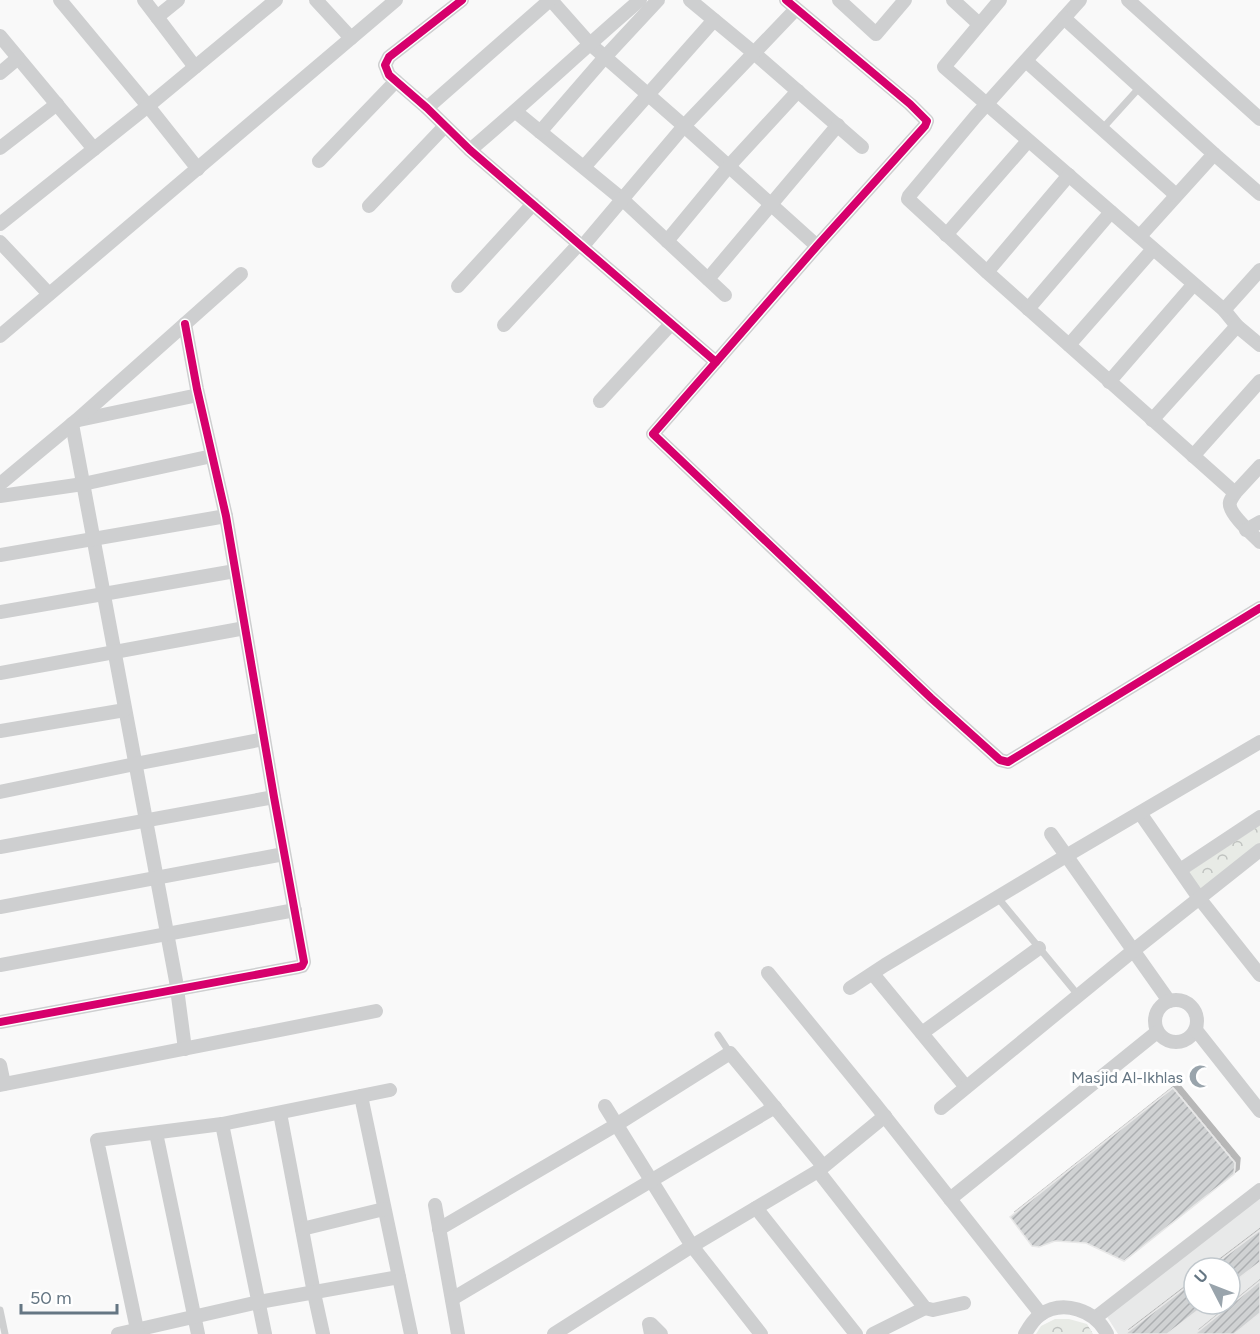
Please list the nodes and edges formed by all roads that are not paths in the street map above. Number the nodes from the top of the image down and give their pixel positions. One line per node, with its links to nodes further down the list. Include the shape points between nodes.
1 (60, 0): 38 (street)
2 (144, 0): 19 (street)
3 (178, 0): 19 (street)
4 (276, 0): 30 (street)
5 (316, 0): 24 (street)
6 (396, 0): 24 (street)
7 (462, 0): 32 (street, via 389,57 385,65)
8 (551, 0): 25 (street); 39 (street)
9 (640, 0): 25 (street)
10 (658, 0): 27 (street)
11 (690, 0): 21 (street)
12 (839, 0): 13 (street, via 876,34)
13 (905, 0)
14 (953, 0): 22 (street)
15 (1000, 0): 22 (street)
16 (1080, 0): 20 (street)
17 (1128, 0): 41 (street)
18 (791, 4): 26 (street); 71 (street, via 927,121)
19 (157, 17): 30 (street)
20 (1064, 18): 29 (street); 33 (street)
21 (714, 20): 26 (street); 35 (street)
22 (979, 24): 37 (street, via 944,67)
23 (0, 36): 28 (street)
24 (351, 38): 56 (street)
25 (589, 43): 27 (street); 40 (street)
26 (754, 53): 34 (street); 44 (street)
27 (605, 57): 35 (street); 46 (street)
28 (18, 58): 31 (street); 36 (street)
29 (1026, 61): 37 (street); 45 (street)
30 (195, 67): 38 (street)
31 (0, 73)
32 (396, 81): 39 (street); 53 (street)
33 (1140, 87): 45 (lane); 52 (street)
34 (798, 91): 42 (street); 54 (street)
35 (647, 94): 44 (street); 55 (street)
36 (57, 104): 49 (street); 50 (street)
37 (987, 104): 47 (street); 66 (street, via 909,196 909,201)
38 (148, 106): 50 (street); 56 (street)
39 (427, 108): 43 (street)
40 (516, 112): 46 (street); 51 (street)
41 (1260, 118)
42 (838, 125): 48 (street); 62 (street)
43 (445, 126): 51 (street); 63 (street)
44 (684, 126): 54 (street); 60 (street)
45 (1102, 129): 59 (street)
46 (540, 132): 55 (street)
47 (1028, 141): 57 (street); 66 (street)
48 (862, 147)
49 (0, 148)
50 (94, 149): 65 (street)
51 (470, 150): 61 (street)
52 (1214, 154): 58 (street); 59 (street)
53 (319, 161)
54 (729, 166): 62 (street); 68 (street)
55 (584, 167): 60 (street)
56 (198, 169): 79 (street)
57 (1069, 175): 64 (street); 74 (street)
58 (1260, 194)
59 (1176, 195): 67 (street)
60 (622, 199): 68 (street); 70 (street)
61 (533, 204): 70 (street); 78 (street)
62 (771, 204): 71 (street); 76 (street)
63 (369, 206)
64 (1111, 212): 67 (street); 81 (street)
65 (0, 224)
66 (946, 235): 74 (street)
67 (1140, 237): 72 (street)
68 (667, 241): 76 (street)
69 (0, 242): 79 (street)
70 (580, 245): 84 (street); 85 (street)
71 (817, 246): 90 (street)
72 (1153, 249): 77 (street); 88 (street)
73 (1260, 270): 82 (street)
74 (987, 272): 81 (street)
75 (241, 274): 83 (street)
76 (708, 279): 80 (street)
77 (1193, 285): 82 (street); 92 (street)
78 (458, 286)
79 (49, 294): 87 (street)
80 (725, 295)
81 (1028, 309): 88 (street)
82 (1224, 310): 86 (street)
83 (185, 324): 93 (street); 96 (street)
84 (671, 324): 90 (street); 94 (street)
85 (504, 325)
86 (1237, 326): 89 (street); 95 (street)
87 (0, 336)
88 (1069, 345): 92 (street)
89 (1260, 345)
90 (716, 362): 112 (street, via 653,434 1000,760 1008,762)
91 (1260, 381): 98 (street)
92 (1109, 382): 95 (street)
93 (198, 395): 96 (street); 97 (street)
94 (600, 401)
95 (1152, 420): 98 (street)
96 (75, 422): 100 (street); 101 (street)
97 (212, 456): 101 (street); 104 (street)
98 (1193, 456): 102 (street)
99 (1260, 466): 102 (street)
100 (0, 484)
101 (83, 484): 103 (street); 107 (street)
102 (1235, 493): 106 (street, via 1230,507)
103 (0, 496)
104 (226, 516): 107 (street); 110 (street)
105 (1260, 522): 106 (street)
106 (1246, 530): 108 (street)
107 (93, 539): 109 (street); 111 (street)
108 (1260, 542)
109 (0, 555)
110 (235, 571): 111 (street); 114 (street)
111 (104, 594): 113 (street); 115 (street)
112 (1260, 608)
113 (0, 612)
114 (245, 628): 115 (street); 119 (street)
115 (115, 653): 116 (street); 117 (street)
116 (0, 673)
117 (125, 710): 118 (street); 121 (street)
118 (0, 731)
119 (264, 739): 121 (street); 123 (street)
120 (1260, 742): 124 (street)
121 (135, 764): 122 (street); 126 (street)
122 (0, 792)
123 (274, 797): 126 (street); 130 (street)
124 (1140, 813): 131 (street); 132 (street)
125 (1260, 818): 132 (street)
126 (146, 821): 128 (street); 133 (street)
127 (1051, 834): 131 (street)
128 (0, 847)
129 (1259, 852): 135 (street)
130 (284, 854): 133 (street); 137 (street)
131 (1066, 856): 134 (street); 140 (street)
132 (1180, 870): 135 (street)
133 (156, 877): 136 (street); 138 (street)
134 (998, 898): 139 (lane); 143 (street)
135 (1199, 898): 140 (street); 144 (street)
136 (0, 907)
137 (295, 910): 138 (street); 146 (street, via 302,966)
138 (167, 934): 141 (street); 146 (street)
139 (1039, 948): 147 (lane); 153 (street)
140 (1134, 950): 147 (street); 148 (street)
141 (0, 965)
142 (768, 973): 167 (street)
143 (873, 974): 145 (street); 153 (street)
144 (1260, 975)
145 (850, 988)
146 (177, 989): 150 (street); 155 (street)
147 (1078, 995): 159 (street)
148 (1169, 1001): 151 (street, via 1183,1001 1195,1009); 152 (street, via 1155,1017)
149 (376, 1011): 155 (street)
150 (0, 1022)
151 (1196, 1030): 152 (street, via 1186,1040 1173,1043); 165 (street)
152 (1157, 1032): 174 (street)
153 (922, 1034): 159 (street)
154 (718, 1035): 156 (lane)
155 (185, 1049): 158 (street)
156 (730, 1053): 163 (street); 169 (street)
157 (0, 1065): 158 (street)
158 (2, 1085)
159 (966, 1087): 164 (street)
160 (390, 1090): 161 (street)
161 (361, 1096): 166 (street); 177 (street)
162 (605, 1106): 169 (street)
163 (775, 1107): 171 (street); 172 (street)
164 (941, 1108)
165 (1260, 1111)
166 (280, 1113): 168 (street); 178 (street)
167 (885, 1116): 171 (street); 174 (street)
168 (222, 1124): 170 (street); 184 (street)
169 (616, 1125): 172 (street); 179 (street)
170 (156, 1133): 189 (street); 191 (street, via 97,1140)
171 (820, 1168): 176 (street); 186 (street)
172 (652, 1181): 180 (street); 183 (street)
173 (1260, 1190): 190 (street)
174 (950, 1199): 188 (street)
175 (435, 1205): 179 (street)
176 (756, 1208): 180 (street); 203 (street)
177 (384, 1209): 178 (street); 181 (street)
178 (302, 1229): 182 (street)
179 (440, 1229): 183 (street)
180 (693, 1246): 192 (street); 202 (street)
181 (399, 1277): 182 (street); 198 (street)
182 (314, 1293): 184 (street); 197 (street)
183 (452, 1299): 199 (street)
184 (259, 1302): 189 (street); 196 (street)
185 (964, 1303): 186 (street)
186 (926, 1308): 204 (street)
187 (0, 1310): 193 (lane)
188 (1041, 1314): 190 (street, via 1069,1308); 205 (street)
189 (194, 1316): 191 (street); 195 (street)
190 (1095, 1318): 206 (street)
191 (138, 1332): 194 (street)
192 (559, 1332)
193 (5, 1334)
194 (118, 1334)
195 (198, 1334)
196 (265, 1334)
197 (323, 1334)
198 (411, 1334)
199 (458, 1334)
200 (651, 1334): 201 (street, via 649,1324)
201 (661, 1334)
202 (761, 1334)
203 (856, 1334)
204 (873, 1334)
205 (1025, 1334)
206 (1107, 1334)

